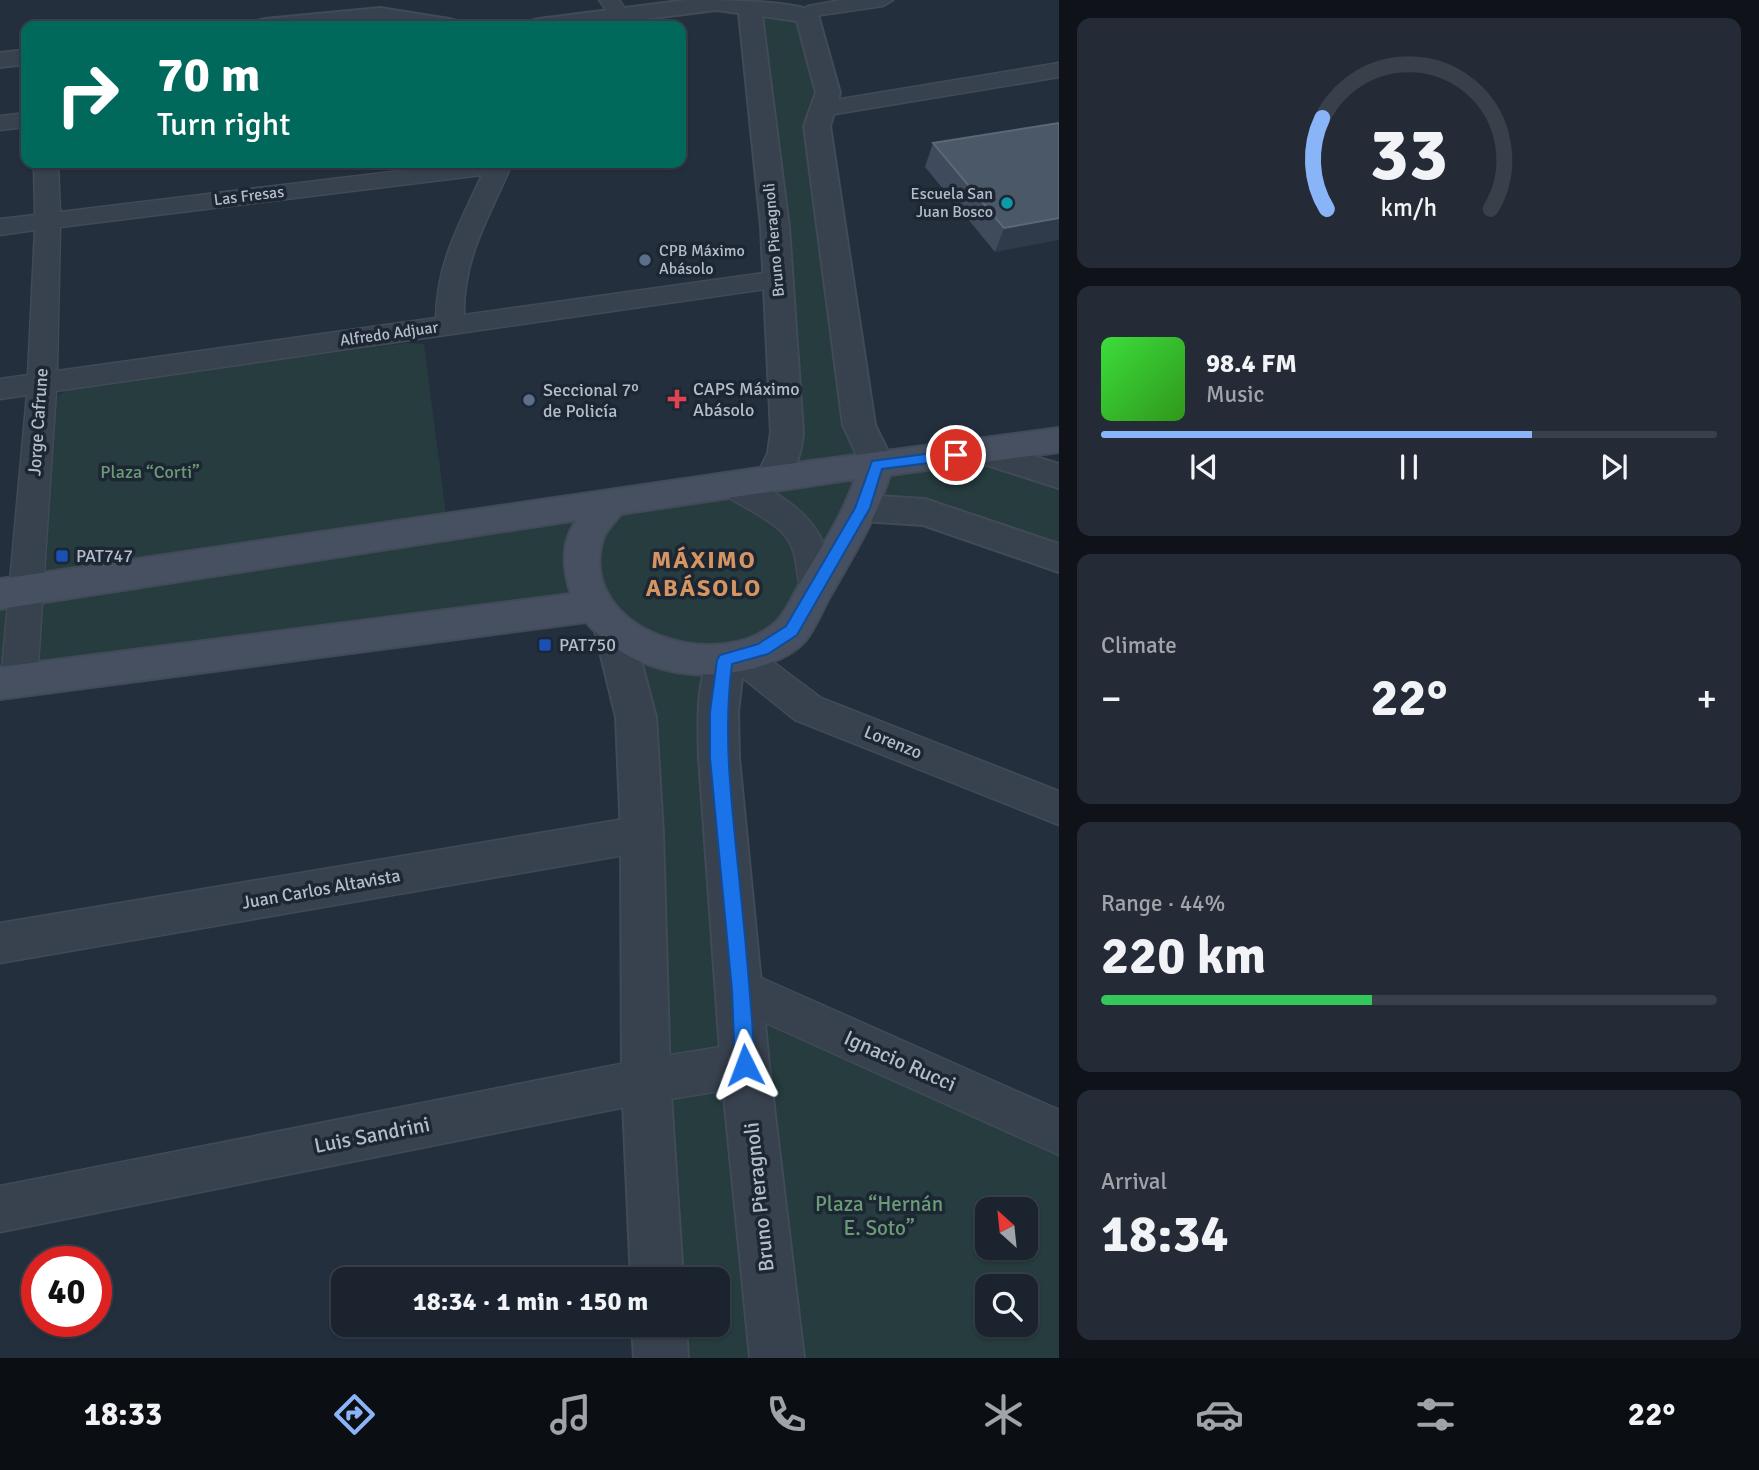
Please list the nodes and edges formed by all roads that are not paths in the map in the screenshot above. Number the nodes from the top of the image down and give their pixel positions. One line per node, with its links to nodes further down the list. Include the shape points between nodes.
1 (883, 0): 4 (street)
2 (750, 5): 3 (street); 4 (street); 19 (street, Bruno Pieragnoli)
3 (614, 7): 7 (street)
4 (807, 15): 11 (street, via 828,93)
5 (317, 21): 6 (street, via 380,15)
6 (418, 21)
7 (558, 21)
8 (21, 58): 9 (street)
9 (0, 60)
10 (1059, 70): 11 (street)
11 (823, 109): 25 (street, via 817,126 859,425)
12 (21, 121): 13 (street)
13 (0, 123)
14 (46, 168): 17 (street, Jorge Cafrune)
15 (467, 168): 17 (street, Las Fresas)
16 (497, 168): 20 (street, via 458,254 450,288)
17 (48, 220): 18 (street, Las Fresas); 21 (street, Jorge Cafrune)
18 (0, 228)
19 (779, 279): 20 (street, Alfredo Adjuar); 27 (street, Bruno Pieragnoli, via 787,432 785,453)
20 (450, 326): 21 (street, Alfredo Adjuar)
21 (42, 384): 22 (street, Alfredo Adjuar); 33 (street, Jorge Cafrune)
22 (0, 389)
23 (1059, 440): 24 (main road)
24 (983, 452): 25 (main road); 26 (street)
25 (877, 464): 27 (main road); 30 (main road)
26 (1059, 477)
27 (773, 478): 28 (main road)
28 (731, 485): 29 (main road); 32 (street, via 766,500 794,524 811,554)
29 (609, 505): 33 (main road); 34 (main road, via 586,534 581,570)
30 (862, 508): 31 (street, via 925,512); 32 (main road)
31 (1059, 558)
32 (815, 586): 35 (main road, via 792,630 763,650)
33 (13, 592): 36 (street, Jorge Cafrune)
34 (604, 617): 35 (main road, via 645,648 684,659); 36 (main road); 38 (street, via 636,717)
35 (732, 658): 37 (street, Lorenzo, via 808,709); 40 (street, Bruno Pieragnoli, via 718,712 719,758)
36 (10, 681)
37 (1059, 808)
38 (642, 834): 39 (street, Juan Carlos Altavista); 42 (street)
39 (0, 943)
40 (741, 990): 41 (street, Bruno Pieragnoli); 43 (street, Ignacio Rucci)
41 (745, 1065): 42 (street, Luis Sandrini); 48 (street, Bruno Pieragnoli)
42 (646, 1080): 44 (street, Luis Sandrini); 45 (street)
43 (1059, 1133)
44 (0, 1209)
45 (656, 1267)
46 (660, 1337): 47 (street)
47 (661, 1358)
48 (777, 1358)

